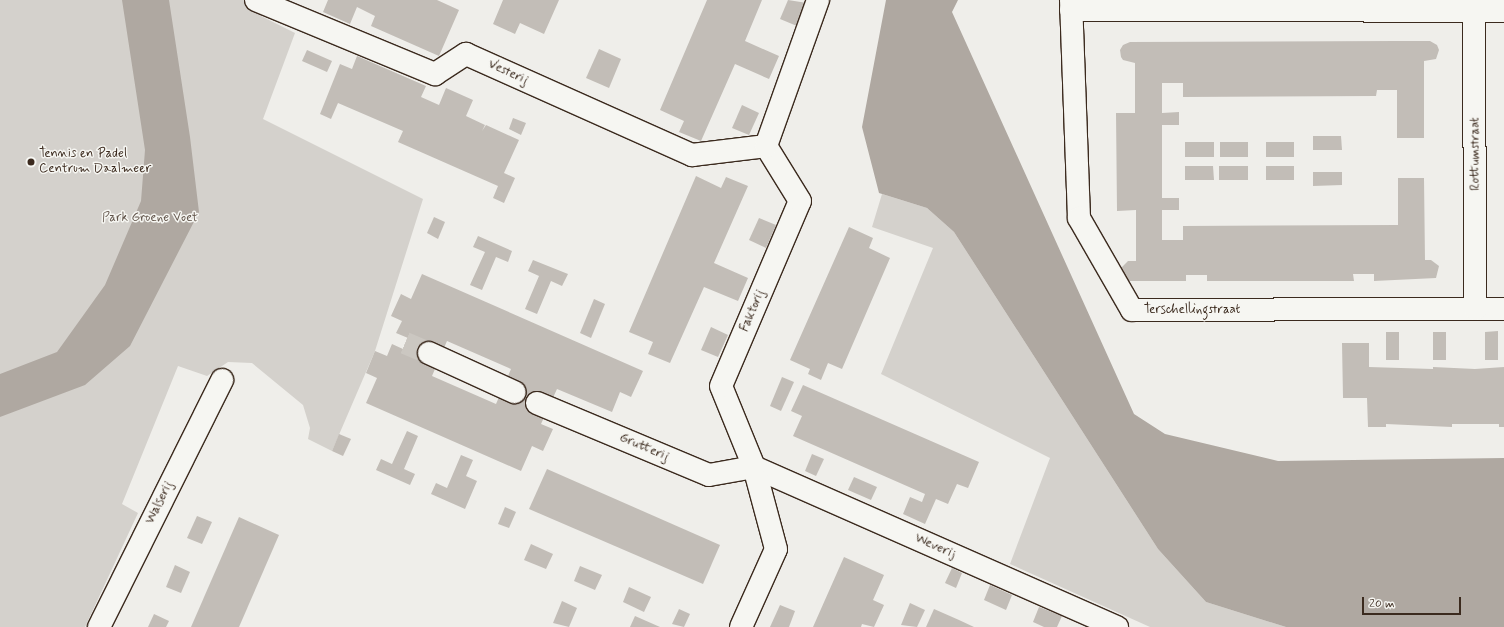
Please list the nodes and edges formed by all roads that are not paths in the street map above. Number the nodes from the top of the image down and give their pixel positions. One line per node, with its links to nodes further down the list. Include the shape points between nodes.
1 (256, 0): 6 (street, Vesterij, via 435,74 466,54 692,155)
2 (818, 0): 6 (street)
3 (1071, 5): 4 (street); 8 (street, Terschellingstraat, via 1079,218 1132,310)
4 (1474, 5): 5 (street); 8 (street, Rottumstraat)
5 (1504, 11)
6 (766, 146): 13 (street, Faktorij, via 800,201 721,386)
7 (1504, 308): 8 (street, Terschellingstraat)
8 (1474, 309)
9 (429, 353): 11 (street)
10 (222, 380): 14 (street, Walserij)
11 (514, 392)
12 (537, 403): 13 (street, Grutterij, via 709,475)
13 (754, 467): 15 (street, Faktorij, via 776,549); 16 (street, Weverij)
14 (99, 627)
15 (741, 627)
16 (1117, 627)

